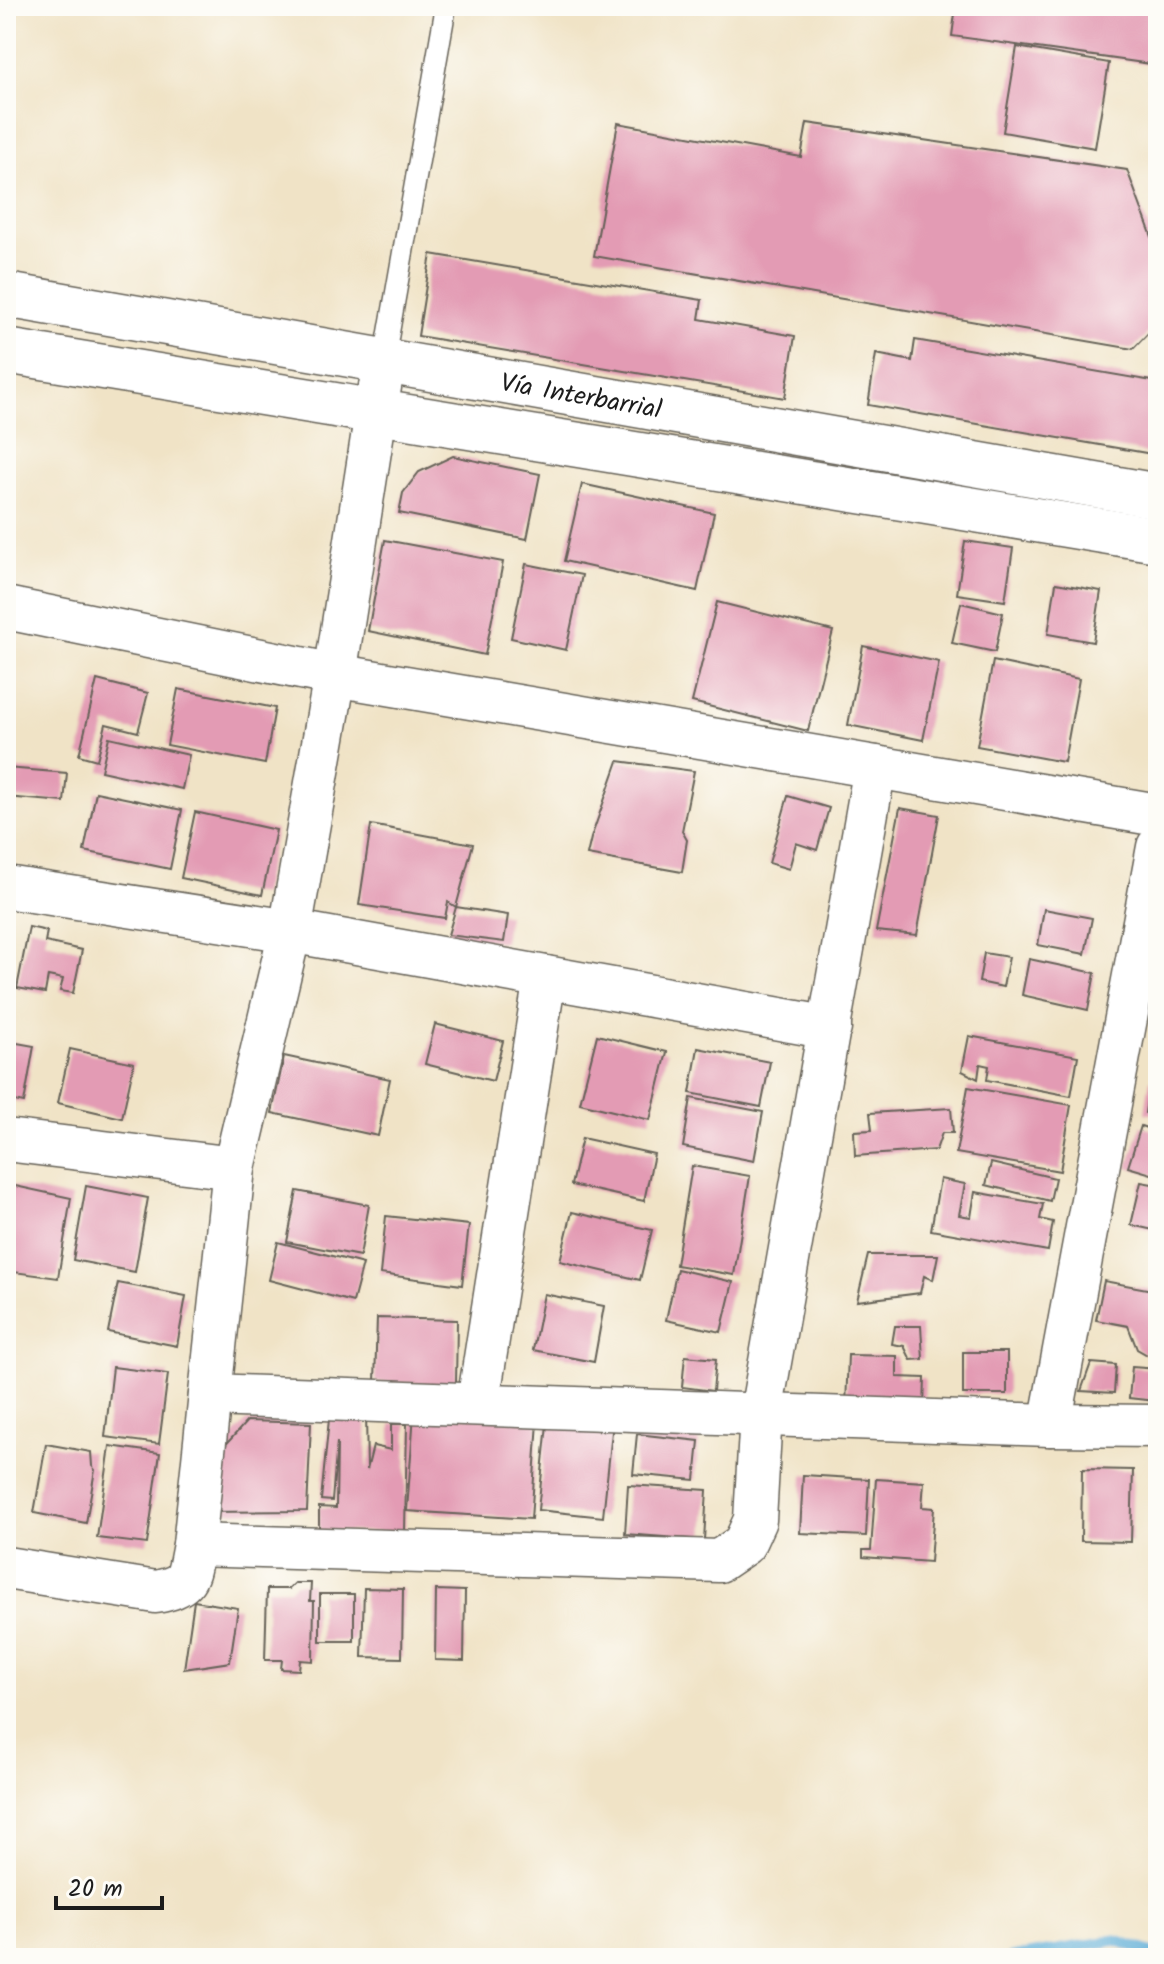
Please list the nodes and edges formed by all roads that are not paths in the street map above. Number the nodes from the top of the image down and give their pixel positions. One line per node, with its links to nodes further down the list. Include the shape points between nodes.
1 (446, 6): 4 (lane)
2 (6, 295): 4 (main road, Vía Interbarrial)
3 (6, 351): 5 (main road, Vía Interbarrial)
4 (384, 361): 5 (street); 6 (main road, Vía Interbarrial)
5 (376, 413): 7 (main road, Vía Interbarrial); 11 (street)
6 (823, 437): 7 (main road); 8 (main road, Vía Interbarrial)
7 (814, 484): 9 (main road, Vía Interbarrial)
8 (1158, 496)
9 (1158, 540)
10 (6, 608): 11 (street)
11 (335, 675): 12 (street); 16 (street)
12 (875, 767): 13 (street); 18 (street)
13 (1158, 815)
14 (1158, 847): 24 (street)
15 (6, 887): 16 (street)
16 (290, 931): 17 (street); 20 (street)
17 (545, 977): 18 (street); 22 (street)
18 (830, 1028): 23 (street)
19 (6, 1140): 20 (street)
20 (234, 1168): 21 (street)
21 (210, 1395): 22 (street); 26 (street)
22 (478, 1403): 23 (street)
23 (761, 1413): 24 (street); 26 (street, via 755,1520 744,1544 719,1561)
24 (1050, 1425): 25 (street)
25 (1158, 1426)
26 (194, 1545): 27 (street, via 187,1578 176,1588 156,1592)
27 (6, 1568)

